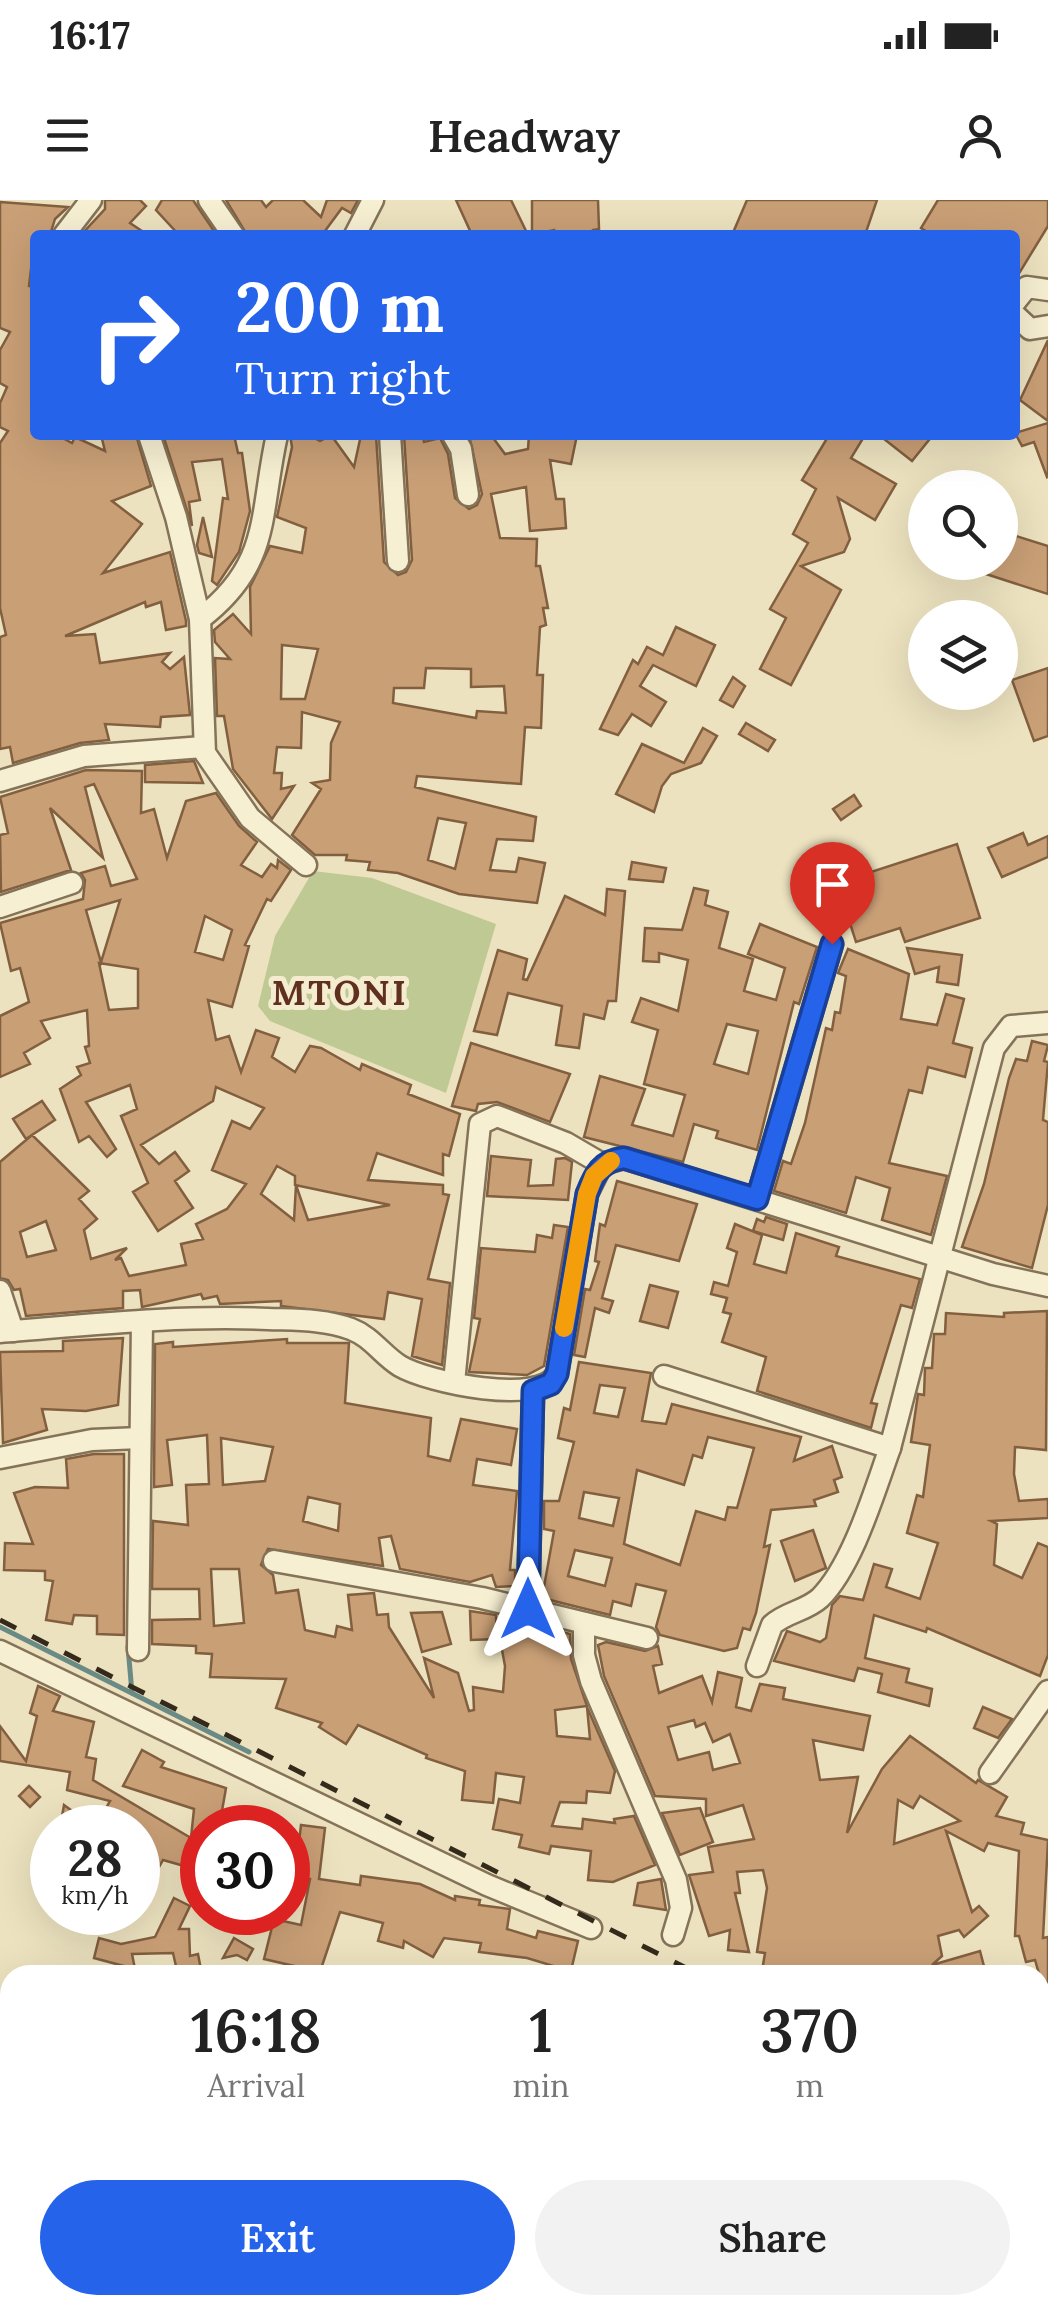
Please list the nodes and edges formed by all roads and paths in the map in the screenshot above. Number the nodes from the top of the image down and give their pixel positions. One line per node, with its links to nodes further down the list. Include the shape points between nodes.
1 (90, 200): 4 (street)
2 (209, 200): 5 (street)
3 (373, 200): 6 (street)
4 (68, 230)
5 (230, 230)
6 (358, 230)
7 (1048, 290): 8 (street, via 1028,287)
8 (1020, 296)
9 (1020, 320): 10 (street, via 1030,330)
10 (1048, 326)
11 (150, 440): 17 (street)
12 (275, 440): 17 (street, via 248,571)
13 (390, 440): 16 (street)
14 (456, 440): 15 (street)
15 (468, 494)
16 (398, 560)
17 (200, 619): 18 (street)
18 (203, 746): 19 (street, via 84,756); 20 (street, via 250,818)
19 (0, 780)
20 (306, 865)
21 (72, 883): 22 (street)
22 (0, 907)
23 (832, 944): 26 (street)
24 (1048, 1023): 27 (street, via 1011,1026 994,1048)
25 (602, 1164): 26 (street, via 637,1160); 33 (street, via 566,1142 497,1116 480,1124); 34 (street, via 587,1194 557,1374)
26 (757, 1199): 27 (street)
27 (940, 1257): 28 (street); 36 (street)
28 (1048, 1286)
29 (0, 1291): 31 (street)
30 (142, 1321): 31 (street); 33 (street, via 328,1323 366,1336 401,1366); 35 (street)
31 (7, 1331)
32 (664, 1376): 36 (street)
33 (454, 1382): 34 (street)
34 (533, 1391): 39 (street)
35 (140, 1438): 37 (street); 42 (street)
36 (890, 1448): 44 (street, via 838,1574 817,1601 772,1625)
37 (0, 1458)
38 (274, 1562): 39 (street)
39 (528, 1609): 40 (street)
40 (584, 1623): 41 (street); 48 (street, via 591,1682 680,1894)
41 (647, 1638)
42 (138, 1650)
43 (0, 1651): 47 (street, via 487,1885)
44 (756, 1666)
45 (1048, 1690): 46 (street)
46 (990, 1773)
47 (591, 1928)
48 (673, 1935)

